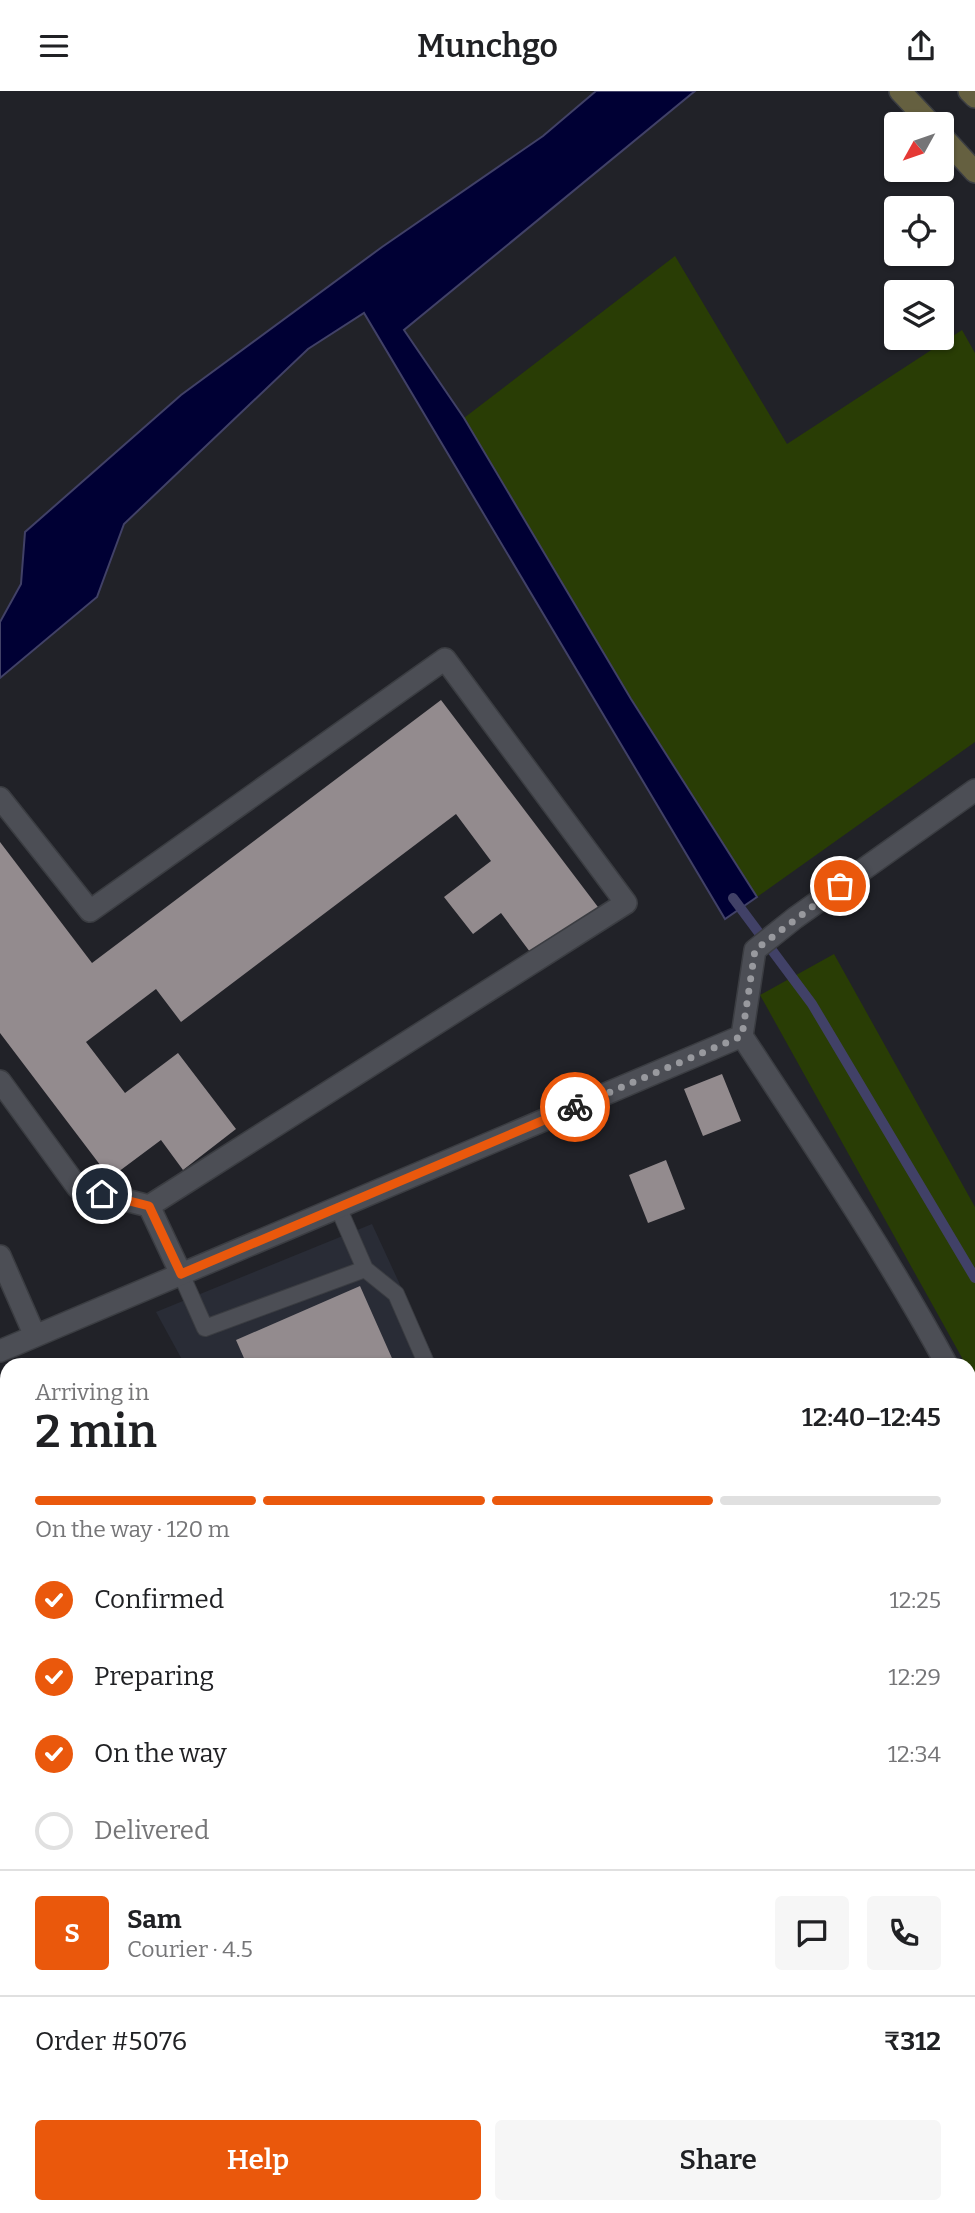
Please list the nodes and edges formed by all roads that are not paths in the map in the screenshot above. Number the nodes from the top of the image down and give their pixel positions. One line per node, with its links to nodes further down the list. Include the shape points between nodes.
1 (900, 91): 4 (main road)
2 (969, 91): 3 (main road)
3 (975, 97)
4 (920, 112)
5 (954, 149): 6 (main road)
6 (975, 171)
7 (975, 790): 9 (street, via 755,950)
8 (0, 798): 11 (street, via 90,911 445,659 626,903)
9 (742, 1036): 12 (street); 19 (street, via 838,1180)
10 (0, 1081): 11 (street, via 78,1188)
11 (149, 1206): 15 (street)
12 (338, 1207): 14 (lane); 15 (street)
13 (0, 1256): 16 (street)
14 (365, 1269): 15 (lane, via 205,1328); 18 (lane, via 396,1294)
15 (181, 1274): 16 (street)
16 (35, 1336): 17 (street)
17 (0, 1350)
18 (424, 1358)
19 (943, 1358)

